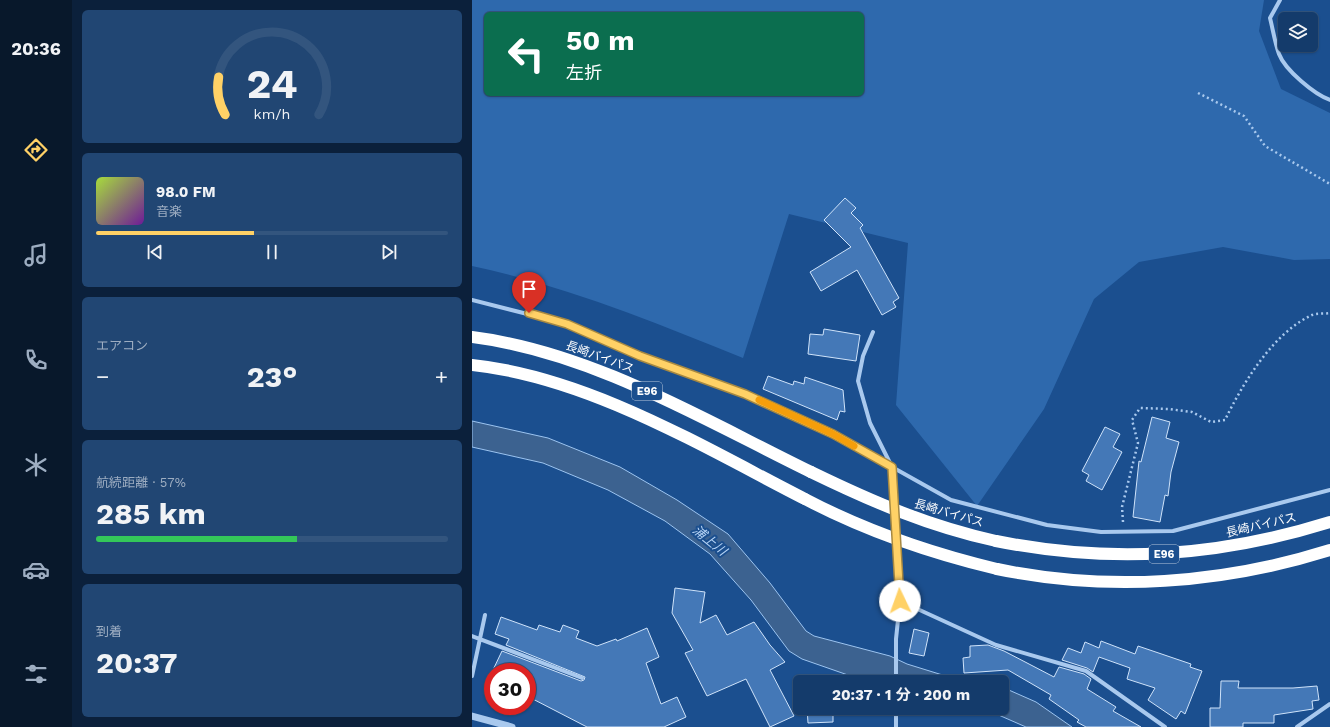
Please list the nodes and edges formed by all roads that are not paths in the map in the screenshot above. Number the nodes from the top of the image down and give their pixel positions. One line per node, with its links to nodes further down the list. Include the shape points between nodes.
1 (1280, 0): 2 (street, via 1270,18 1280,56 1301,82)
2 (1330, 100)
3 (472, 300): 7 (street, via 567,324 640,356 745,394 833,434)
4 (873, 332): 7 (street, via 863,356 858,381 870,423)
5 (472, 337): 9 (highway, 長崎バイパス / E96, bridge, via 534,349 608,374 662,397 880,505 967,534 1069,553 1159,554 1231,547 1291,534)
6 (472, 365): 10 (highway, E96, bridge, via 527,376 598,398 649,420 840,517 902,542 958,560 997,569 1066,580 1167,581 1203,578 1272,566)
7 (892, 467): 8 (street, via 951,500 1047,525 1101,532 1172,531); 11 (street)
8 (1330, 490)
9 (1330, 522)
10 (1330, 550)
11 (900, 601): 15 (street); 23 (street, via 996,645 1086,671)
12 (485, 615): 14 (street)
13 (472, 636): 14 (street)
14 (480, 638): 16 (street); 17 (street)
15 (896, 675)
16 (472, 676)
17 (582, 678)
18 (1330, 704): 24 (street)
19 (896, 715): 22 (street)
20 (472, 716): 21 (street)
21 (512, 727)
22 (896, 727)
23 (1165, 727)
24 (1297, 727)

